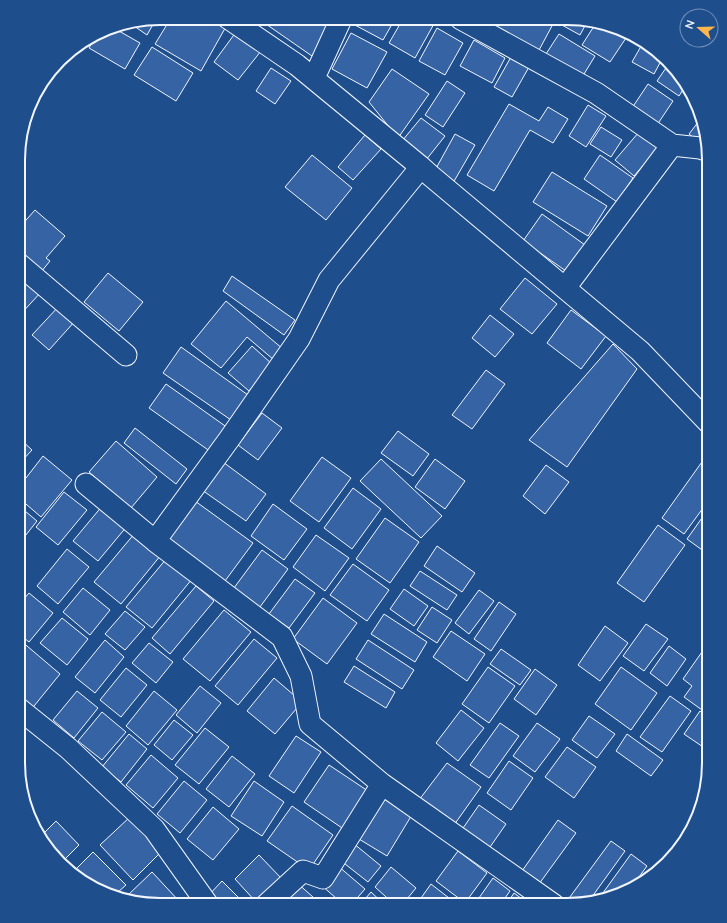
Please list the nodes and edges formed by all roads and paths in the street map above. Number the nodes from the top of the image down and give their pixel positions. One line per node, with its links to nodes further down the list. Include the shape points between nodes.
1 (238, 25): 4 (street)
2 (338, 25): 4 (street)
3 (472, 25): 5 (street, via 596,93)
4 (314, 78): 7 (street)
5 (672, 145): 6 (street); 9 (street)
6 (701, 148)
7 (422, 167): 9 (street); 13 (street, via 329,280 299,339)
8 (25, 269): 10 (street)
9 (565, 288): 11 (street, via 640,351)
10 (126, 355)
11 (702, 416)
12 (86, 484): 13 (street)
13 (155, 541): 15 (street, via 282,637 301,676 310,724)
14 (25, 714): 16 (street, via 68,748 154,829)
15 (382, 784): 17 (street, via 323,878 303,871); 18 (street)
16 (203, 898)
17 (274, 898)
18 (546, 898)

